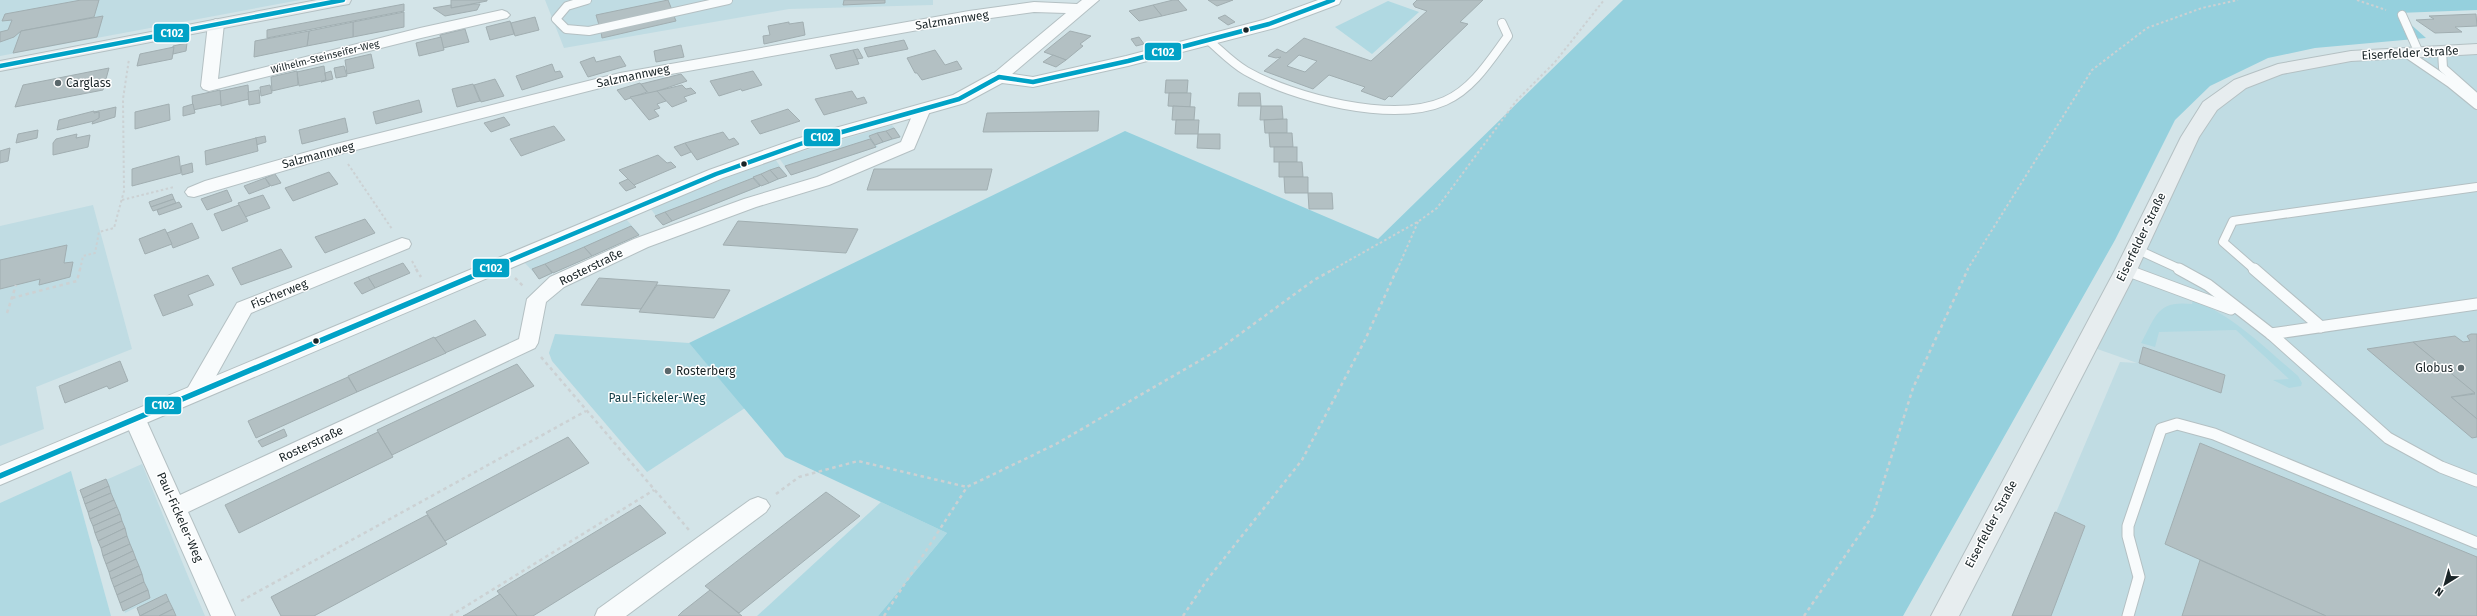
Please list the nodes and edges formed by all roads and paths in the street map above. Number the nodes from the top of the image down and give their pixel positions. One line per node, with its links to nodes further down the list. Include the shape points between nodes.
1 (343, 0): 12 (main road)
2 (587, 0): 3 (lane, via 567,6 556,18 566,29 589,31)
3 (728, 0)
4 (1333, 0): 13 (street, via 1269,24)
5 (1604, 0): 28 (path, via 1555,62 1517,100 1437,208)
6 (2238, 0): 58 (path, via 2202,8 2147,28 2092,70 1969,266 1913,388 1873,515)
7 (2357, 0): 9 (path)
8 (1086, 4): 19 (street); 23 (street, Salzmannweg, via 1034,7 620,78)
9 (2402, 15): 16 (lane)
10 (502, 16): 12 (street, Wilhelm-Steinseifer-Weg, via 412,35 209,86)
11 (1502, 23): 13 (lane, via 1508,36 1470,86 1444,102 1407,111 1345,103 1289,91 1246,71)
12 (216, 24): 18 (main road)
13 (1208, 40): 19 (street, via 1033,82)
14 (2477, 49): 15 (main road, Eiserfelder Straße)
15 (2442, 51): 16 (main road, Eiserfelder Straße); 20 (lane, via 2443,68)
16 (2413, 53): 21 (lane); 30 (main road, Eiserfelder Straße, via 2351,56 2278,68 2240,84 2210,106 2190,137)
17 (129, 60): 27 (path, via 123,99)
18 (0, 66)
19 (999, 77): 22 (street, via 959,99)
20 (2477, 98)
21 (2477, 105)
22 (922, 111): 31 (street, via 803,143 716,174); 35 (street, Rosterstraße, via 908,145 823,181 750,203 641,243 557,282)
23 (338, 149): 24 (street, Salzmannweg); 29 (path)
24 (211, 185): 26 (street, Salzmannweg); 27 (path, via 192,183)
25 (2477, 187): 39 (lane, via 2233,221 2223,242)
26 (194, 192)
27 (122, 200): 34 (path, via 114,228 99,232 95,253 83,256 77,281)
28 (1418, 221): 47 (path, via 1314,280 1218,350 1056,444); 57 (path, via 1365,340 1302,460 1207,580)
29 (402, 244): 33 (path); 42 (street, Fischerweg, via 244,308)
30 (2131, 260): 37 (lane, via 2182,288); 37 (lane, via 2189,273 2208,285); 59 (main road, Eiserfelder Straße)
31 (501, 265): 33 (street); 35 (path)
32 (16, 285): 34 (path)
33 (431, 293): 42 (street)
34 (12, 298): 38 (path)
35 (537, 299): 41 (street)
36 (2477, 304): 39 (lane)
37 (2240, 312): 40 (lane)
38 (7, 313)
39 (2321, 327): 40 (lane)
40 (2271, 334): 46 (lane, via 2388,438 2442,467)
41 (528, 343): 43 (path); 50 (street, Rosterstraße)
42 (197, 391): 44 (street)
43 (586, 411): 48 (path); 53 (path)
44 (135, 419): 45 (street); 50 (street, Paul-Fickeler-Weg)
45 (0, 476)
46 (2477, 481)
47 (967, 487): 49 (path, via 858,461 799,477); 56 (path)
48 (654, 490): 52 (path); 54 (path)
49 (758, 506): 52 (street)
50 (176, 507): 53 (street, Paul-Fickeler-Weg)
51 (2477, 543): 60 (lane, via 2214,434 2177,424 2161,429 2128,526 2128,536 2139,578)
52 (703, 547): 55 (street)
53 (222, 614)
54 (450, 616)
55 (607, 616)
56 (884, 616)
57 (1183, 616)
58 (1804, 616)
59 (1944, 616)
60 (2128, 616)

